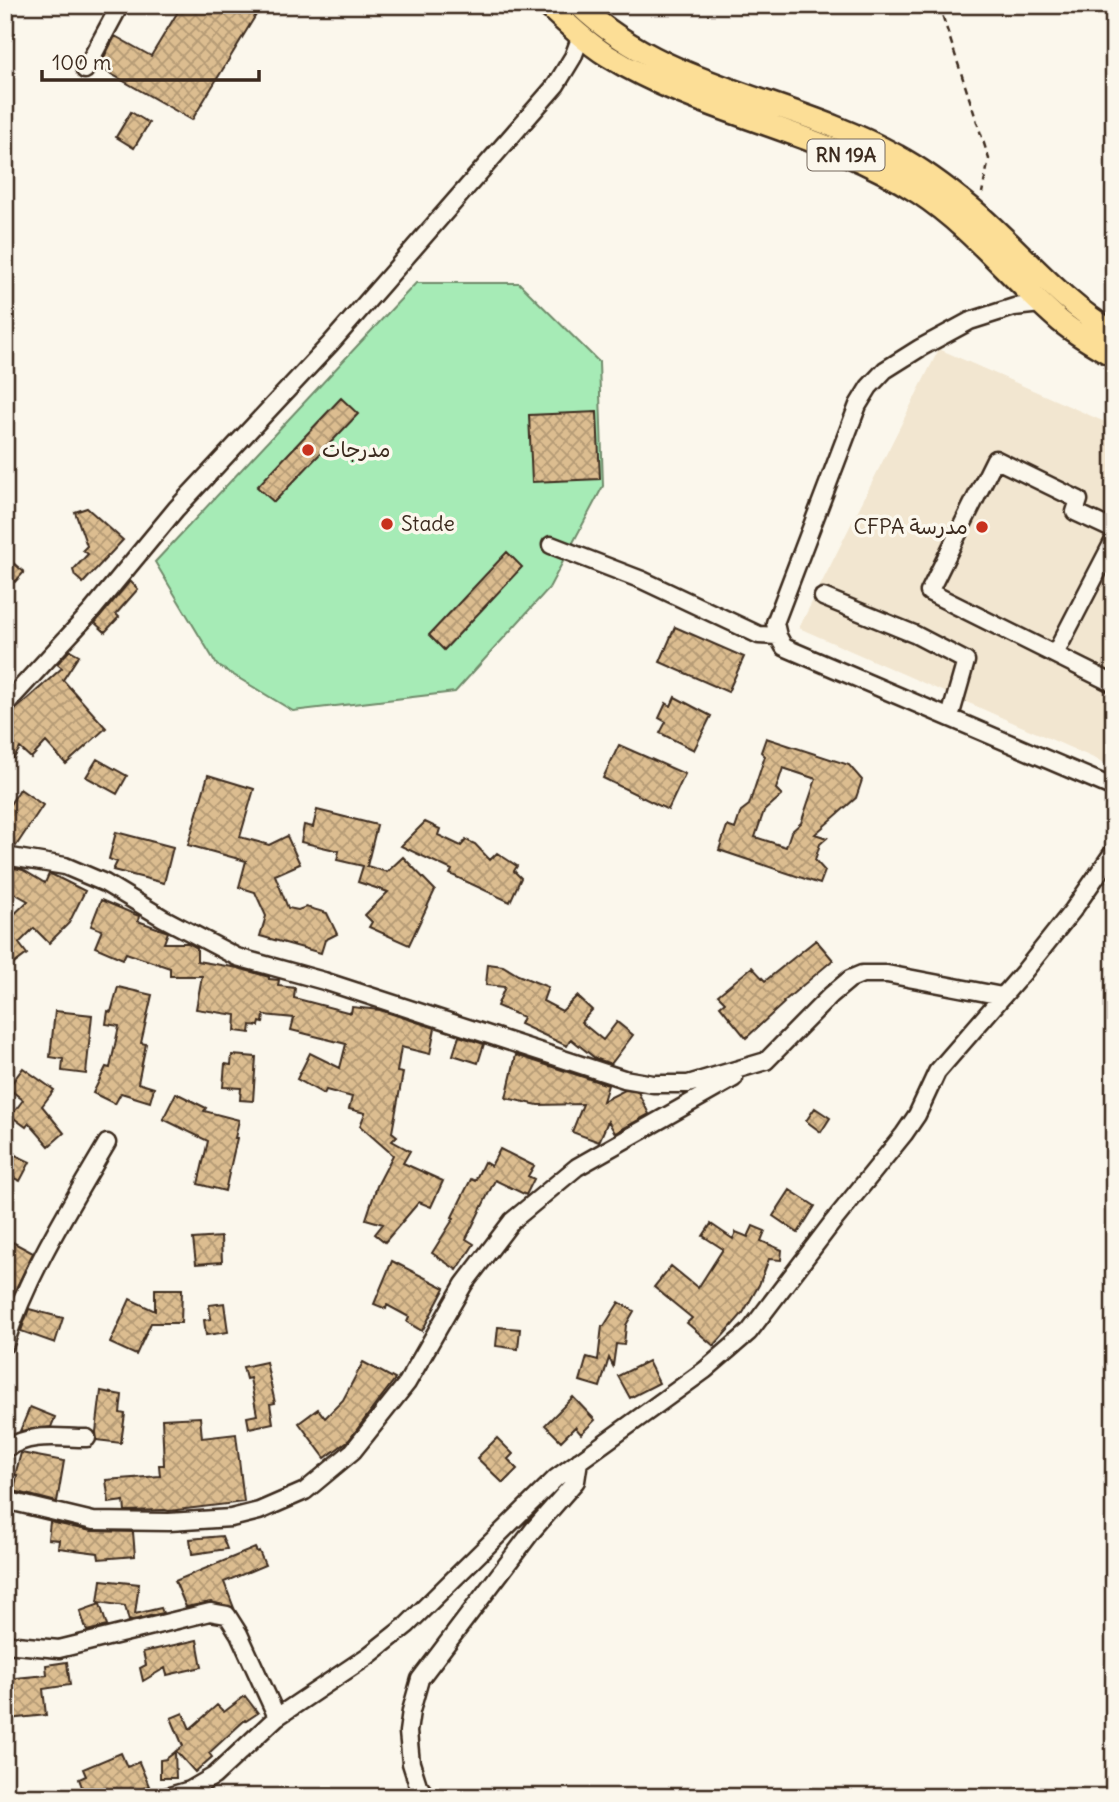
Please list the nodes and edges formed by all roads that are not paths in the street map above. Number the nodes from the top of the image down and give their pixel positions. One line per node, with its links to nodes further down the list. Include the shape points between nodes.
1 (120, 5): 5 (street)
2 (547, 5): 4 (main road, RN 19A)
3 (579, 5): 7 (main road, RN 19A, via 619,39 666,63 821,121 927,174 978,214 1072,305)
4 (581, 36): 6 (main road, RN 19A, via 607,55 689,96 881,171 943,212); 16 (street, via 555,85 331,343 176,509 90,613)
5 (85, 70)
6 (1041, 303): 8 (main road, RN 19A, via 1062,323); 13 (street, via 970,321 885,370 869,387 858,405 775,623)
7 (1114, 333)
8 (1114, 356)
9 (1114, 530): 14 (street, via 1075,512 1079,500 995,459 929,592)
10 (1114, 540): 14 (street)
11 (551, 545): 13 (street, via 642,580 759,635)
12 (823, 597): 17 (street, via 966,661)
13 (778, 636): 17 (street, via 784,647)
14 (1055, 654): 15 (street)
15 (1114, 684)
16 (5, 705)
17 (950, 718): 18 (street)
18 (1114, 788)
19 (1114, 851): 21 (street, via 1051,939)
20 (5, 856): 22 (street, via 65,866 237,957 624,1079 688,1084)
21 (1002, 996): 22 (street, via 887,974 862,974 831,995); 27 (street, via 937,1072 904,1134 749,1332 705,1370)
22 (766, 1061): 28 (street, via 577,1167 512,1221 464,1284 399,1393 353,1451 305,1491 231,1518 169,1522 93,1521)
23 (107, 1143): 24 (street, via 53,1234)
24 (5, 1344)
25 (87, 1438): 26 (street, via 31,1437)
26 (5, 1449)
27 (579, 1461): 30 (street, via 556,1478 407,1625); 32 (street, via 576,1481 420,1679 408,1732 411,1763)
28 (5, 1500)
29 (5, 1644): 30 (street, via 59,1649 210,1612 227,1615)
30 (277, 1717): 31 (street, via 214,1776)
31 (166, 1797)
32 (426, 1797)

